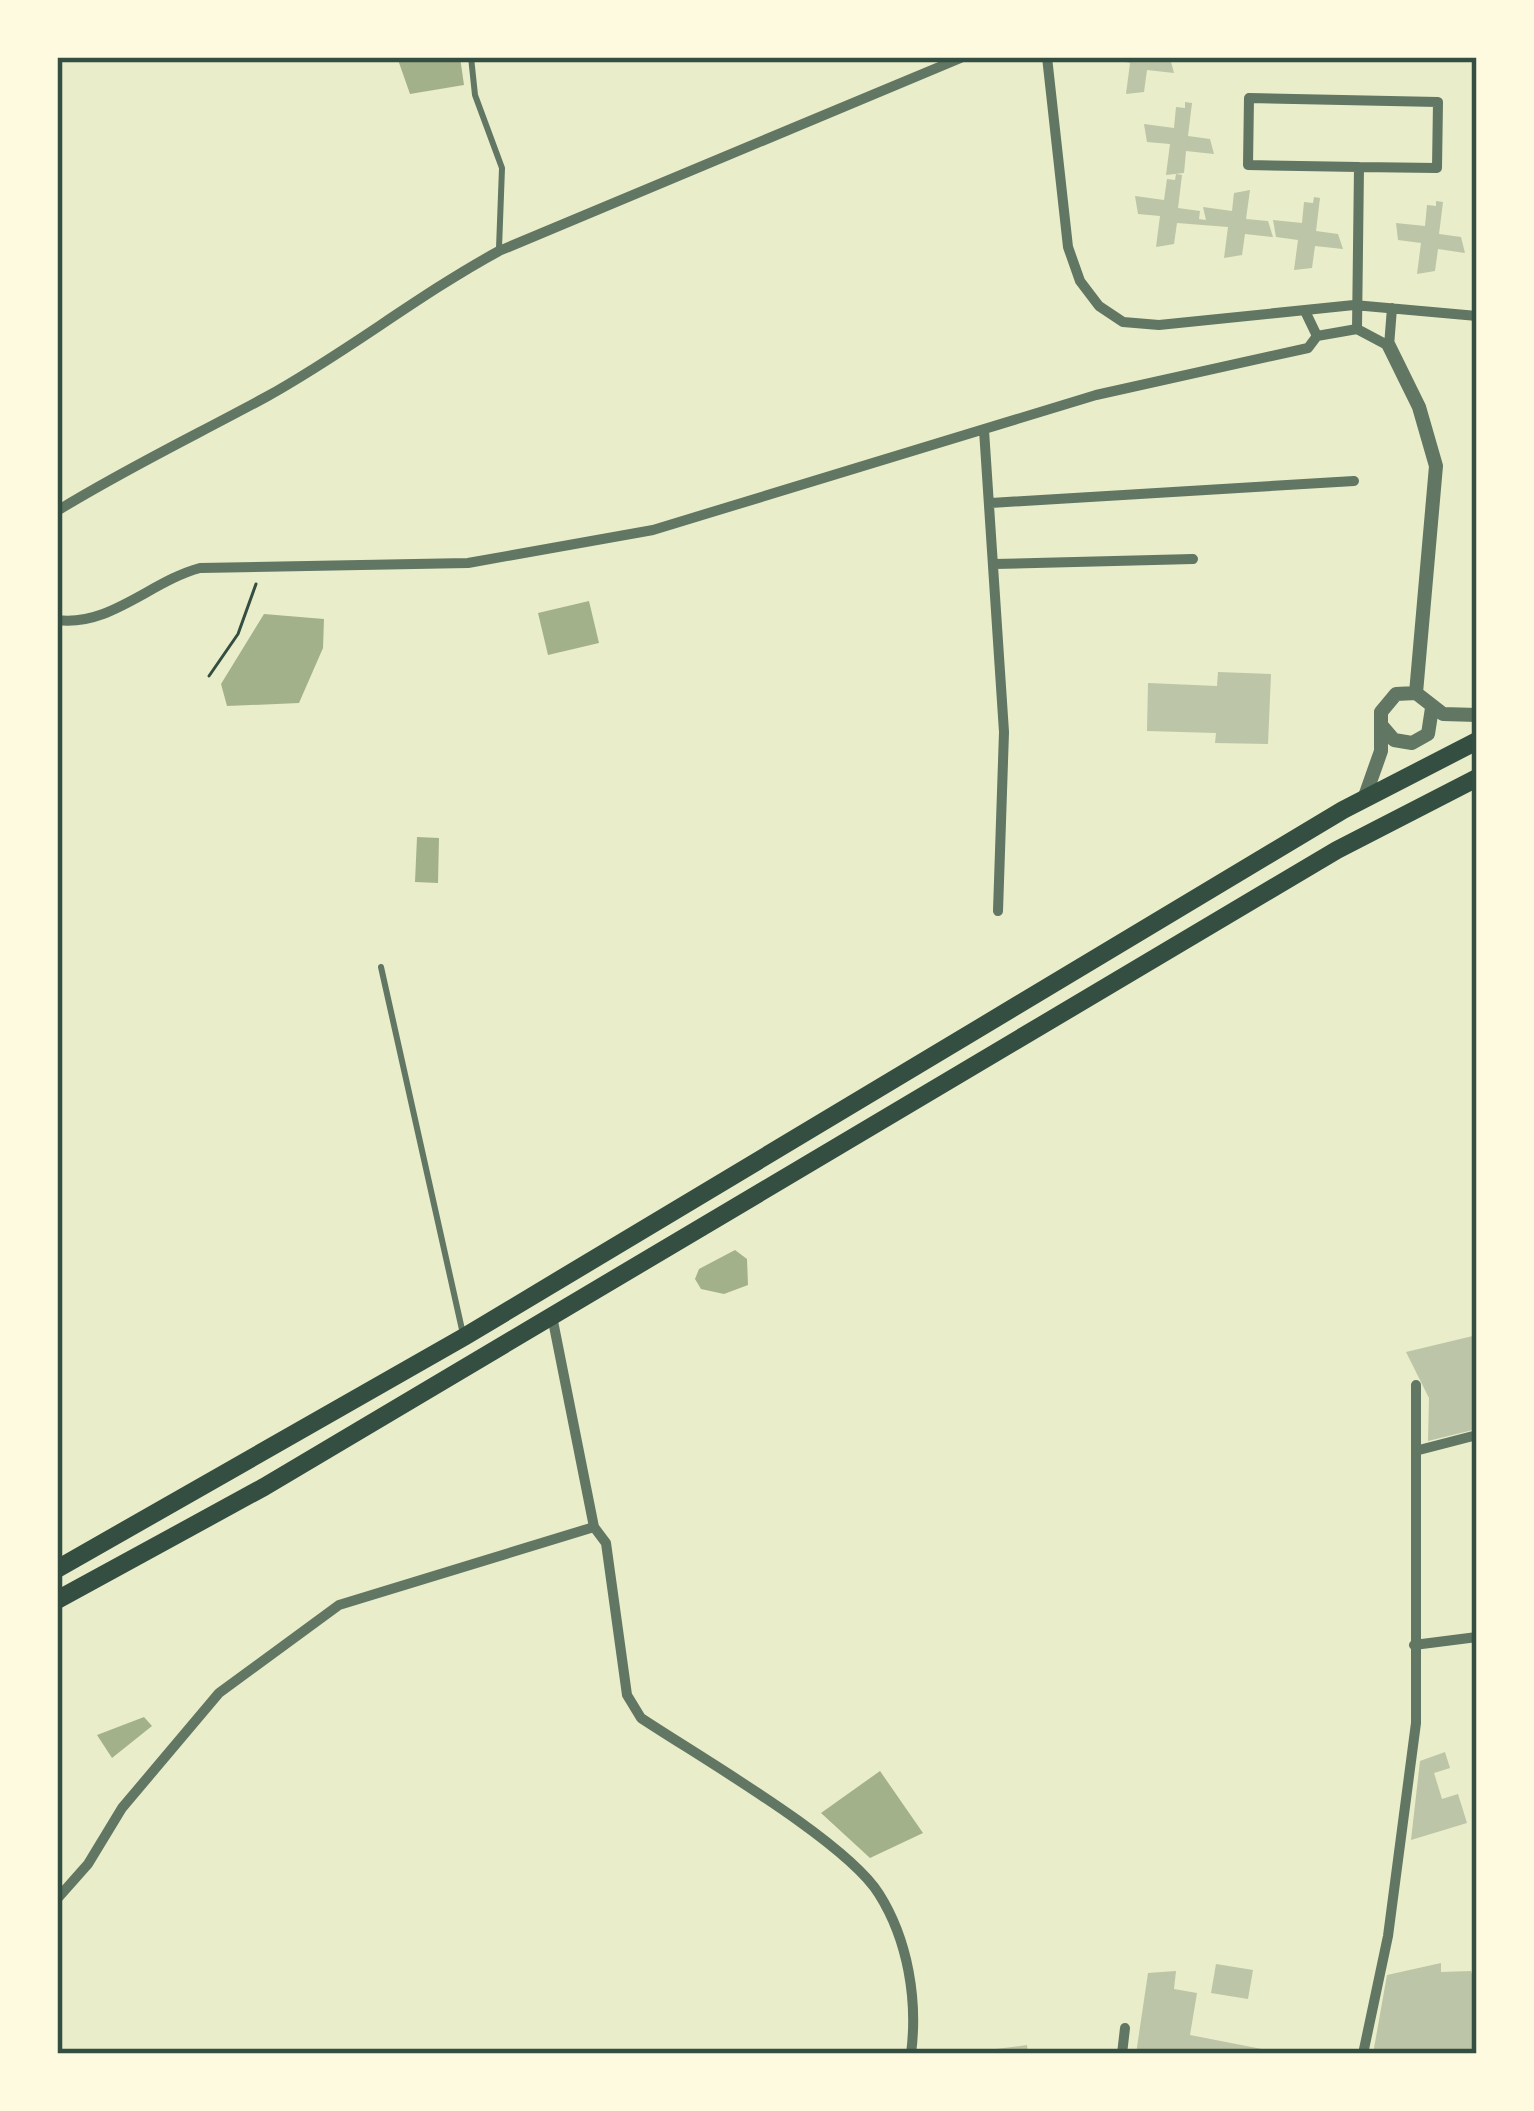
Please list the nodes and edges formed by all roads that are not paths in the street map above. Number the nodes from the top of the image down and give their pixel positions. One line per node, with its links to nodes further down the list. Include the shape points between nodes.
1 (471, 57): 5 (lane, via 475,95 502,168)
2 (963, 57): 5 (street)
3 (1047, 57): 8 (street, via 1067,247 1099,306 1123,322 1160,325)
4 (1359, 167): 4 (street, via 1437,168 1438,102 1249,98 1248,165); 6 (street)
5 (499, 251): 16 (street, via 268,396)
6 (1354, 305): 7 (street); 8 (street); 10 (street)
7 (1392, 308): 9 (street); 12 (street)
8 (1305, 311): 11 (street)
9 (1477, 316)
10 (1357, 329): 11 (street); 12 (street)
11 (1317, 335): 13 (street, via 1308,348 1096,395)
12 (1389, 346): 20 (street, via 1436,466)
13 (984, 430): 15 (street); 19 (street, via 653,530 468,563 200,568 170,576 108,614)
14 (1354, 481): 15 (street)
15 (991, 503): 18 (street)
16 (57, 512)
17 (1192, 559): 18 (street)
18 (994, 565): 27 (street, via 1004,732)
19 (57, 620)
20 (1416, 693): 21 (street); 23 (street, via 1387,700)
21 (1432, 708): 22 (street); 23 (street, via 1428,734 1412,743 1394,740)
22 (1477, 716)
23 (1382, 726): 26 (street)
24 (1477, 741): 26 (main road)
25 (1477, 778): 29 (main road, via 1337,850)
26 (1364, 799): 30 (main road)
27 (998, 911)
28 (381, 967): 30 (lane)
29 (551, 1314): 34 (street); 36 (main road)
30 (464, 1337): 35 (main road)
31 (1416, 1385): 33 (street)
32 (1477, 1436): 33 (street)
33 (1419, 1450): 38 (street)
34 (594, 1527): 39 (street, via 339,1605 219,1693); 41 (street, via 606,1543 627,1695 641,1718 795,1821 879,1894 909,1970)
35 (57, 1569)
36 (57, 1600)
37 (1477, 1637): 38 (street)
38 (1414, 1645): 43 (street, via 1416,1724)
39 (57, 1899)
40 (1125, 2029): 42 (street)
41 (911, 2054)
42 (1122, 2054)
43 (1363, 2054)

